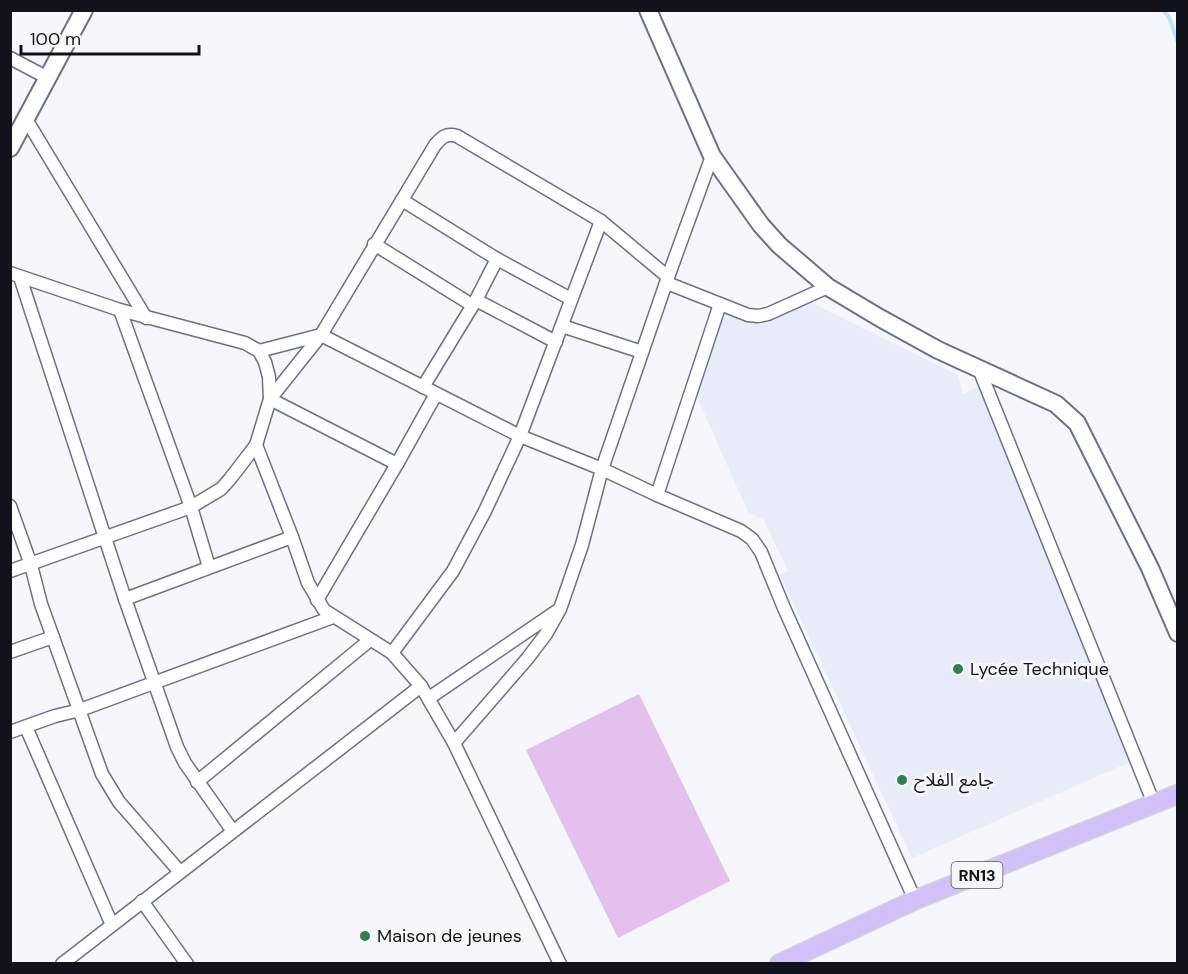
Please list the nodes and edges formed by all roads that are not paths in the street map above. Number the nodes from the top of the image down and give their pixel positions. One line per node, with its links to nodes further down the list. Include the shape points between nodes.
1 (84, 10): 4 (street)
2 (648, 10): 7 (street)
3 (10, 58): 4 (street)
4 (48, 78): 5 (street)
5 (26, 119): 6 (street); 19 (street)
6 (10, 148)
7 (712, 156): 13 (street); 14 (street, via 767,232)
8 (402, 200): 9 (street, via 435,145 449,134); 10 (street); 11 (street)
9 (601, 221): 13 (street); 15 (street)
10 (374, 244): 16 (street); 21 (street)
11 (497, 259): 15 (street); 16 (street)
12 (15, 275): 18 (street); 37 (street)
13 (667, 280): 17 (street); 24 (street)
14 (828, 287): 17 (street, via 758,316); 25 (street)
15 (571, 299): 20 (street)
16 (474, 302): 22 (street); 26 (street)
17 (720, 304): 33 (street)
18 (120, 310): 19 (street); 35 (street)
19 (146, 318): 23 (street, via 245,343)
20 (562, 326): 22 (street); 24 (street)
21 (321, 335): 23 (street); 26 (street); 28 (street)
22 (556, 342): 29 (street)
23 (259, 351): 28 (street, via 269,377)
24 (642, 352): 32 (street)
25 (980, 369): 45 (street, via 1056,404 1077,423); 59 (street)
26 (423, 387): 27 (street)
27 (436, 394): 29 (street); 31 (street)
28 (270, 399): 30 (street); 31 (street)
29 (520, 436): 32 (street); 49 (street, via 453,571)
30 (256, 445): 35 (street, via 221,489); 36 (street)
31 (397, 464): 42 (street)
32 (602, 469): 33 (street); 43 (street)
33 (657, 495): 62 (street, via 741,531 761,552)
34 (10, 506): 38 (street)
35 (191, 507): 37 (street); 39 (street)
36 (292, 537): 39 (street); 42 (street)
37 (105, 538): 38 (street); 41 (street)
38 (31, 565): 40 (street); 46 (street)
39 (209, 567): 41 (street)
40 (10, 571)
41 (125, 599): 50 (street)
42 (316, 600): 44 (street)
43 (560, 609): 52 (street); 56 (street, via 527,659)
44 (333, 617): 47 (street); 50 (street)
45 (1178, 633)
46 (53, 637): 48 (street); 53 (street)
47 (370, 640): 49 (street); 57 (street)
48 (10, 652)
49 (392, 653): 51 (street)
50 (154, 683): 53 (street); 57 (street, via 177,747)
51 (421, 686): 52 (street); 60 (street)
52 (429, 698): 56 (street)
53 (80, 710): 54 (street); 61 (street, via 111,790)
54 (26, 727): 55 (street); 64 (street)
55 (10, 732)
56 (454, 743): 68 (street)
57 (197, 782): 60 (street)
58 (1178, 794): 59 (main road, RN13)
59 (1154, 804): 62 (main road, RN13)
60 (232, 830): 61 (street)
61 (180, 872): 63 (street)
62 (915, 900): 65 (main road, RN13)
63 (142, 901): 64 (street); 67 (street)
64 (112, 925): 66 (street)
65 (798, 959): 69 (main road, RN13)
66 (62, 963)
67 (187, 963)
68 (560, 963)
69 (779, 963)

